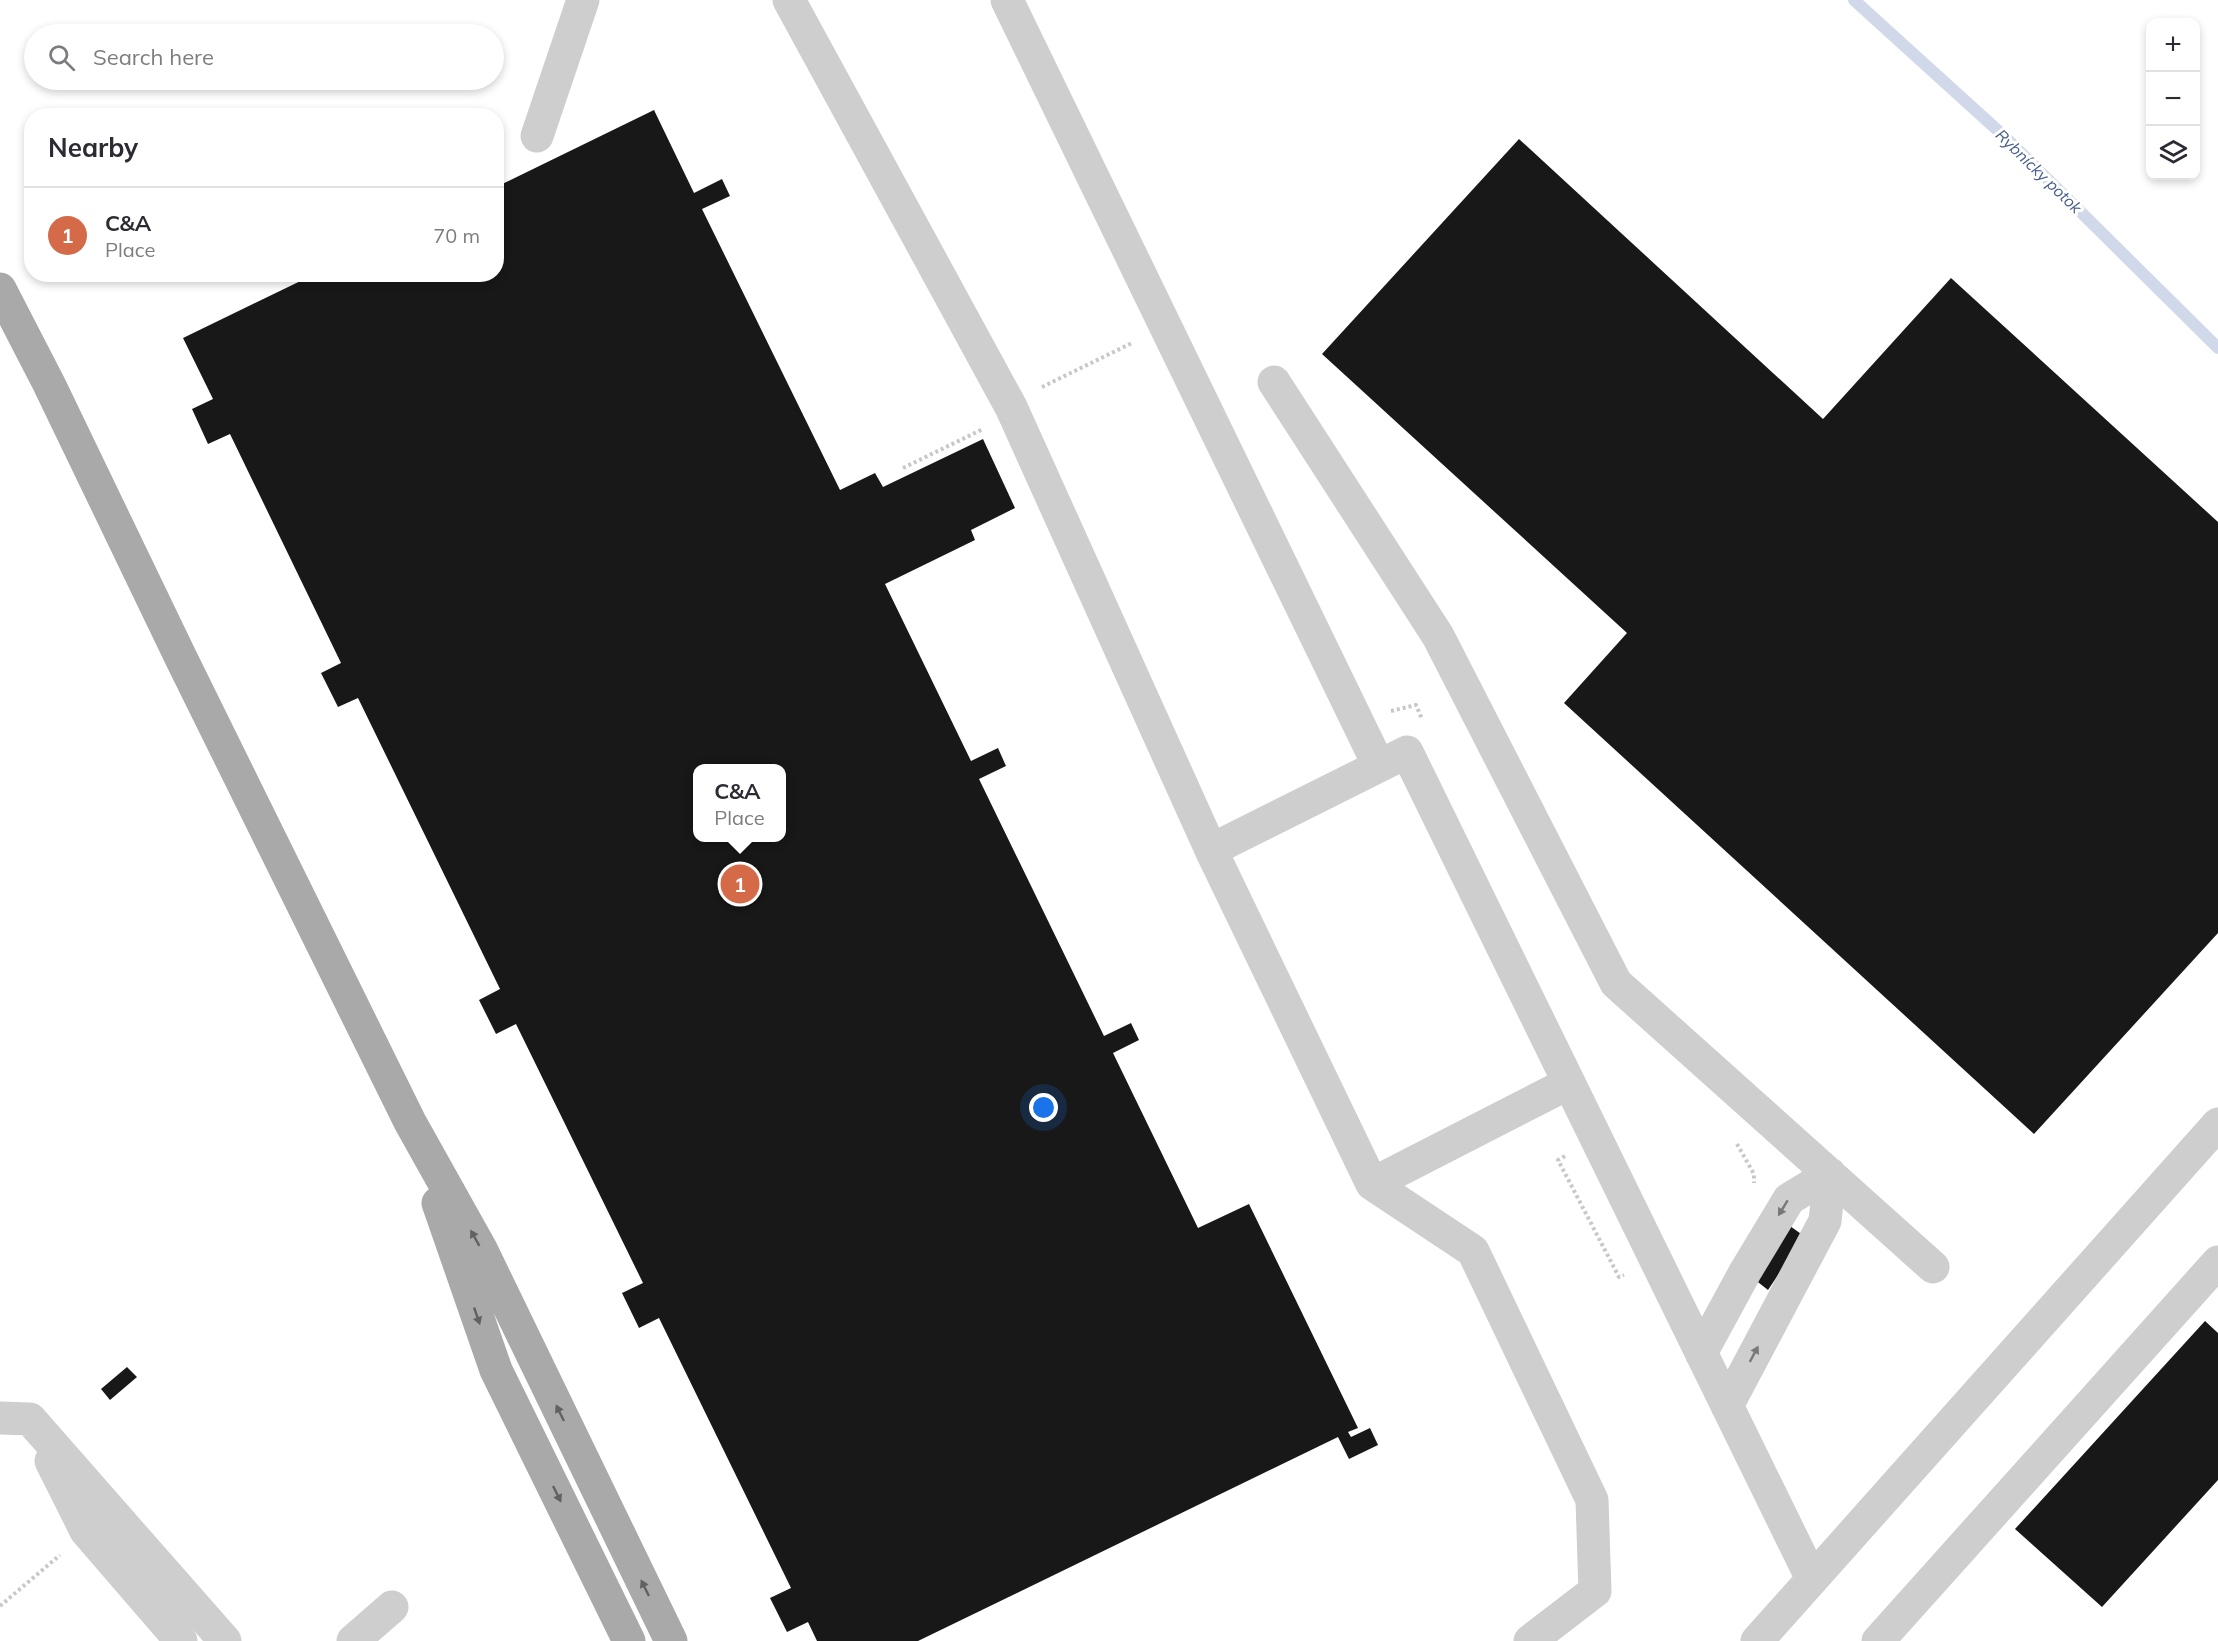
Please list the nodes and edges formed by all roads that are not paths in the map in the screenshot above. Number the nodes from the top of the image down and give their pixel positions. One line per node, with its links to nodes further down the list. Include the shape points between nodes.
1 (583, 0): 4 (lane)
2 (789, 0): 8 (lane, via 1011,407)
3 (1007, 0): 7 (lane)
4 (537, 136)
5 (0, 289): 10 (main road)
6 (1274, 382): 12 (lane, via 1438,636 1616,982)
7 (1379, 766): 8 (lane); 9 (lane, via 1407,752)
8 (1211, 850): 13 (lane)
9 (1569, 1083): 13 (lane); 16 (lane)
10 (410, 1122): 24 (main road, one-way to 24, via 496,1370); 25 (main road, one-way to 10, via 481,1249)
11 (2218, 1124): 19 (lane)
12 (1830, 1174): 15 (lane); 16 (lane, one-way to 16, via 1789,1198); 17 (lane, one-way to 12, via 1825,1221)
13 (1372, 1184): 26 (lane, via 1473,1251 1592,1500 1595,1591)
14 (2218, 1262): 28 (lane)
15 (1933, 1267)
16 (1701, 1353): 17 (lane)
17 (1727, 1406): 19 (lane)
18 (15, 1418): 21 (lane, via 86,1530); 22 (lane)
19 (1812, 1579): 27 (lane)
20 (392, 1606): 23 (lane)
21 (181, 1641)
22 (225, 1641)
23 (353, 1641)
24 (629, 1641)
25 (671, 1641)
26 (1530, 1641)
27 (1756, 1641)
28 (1878, 1641)

